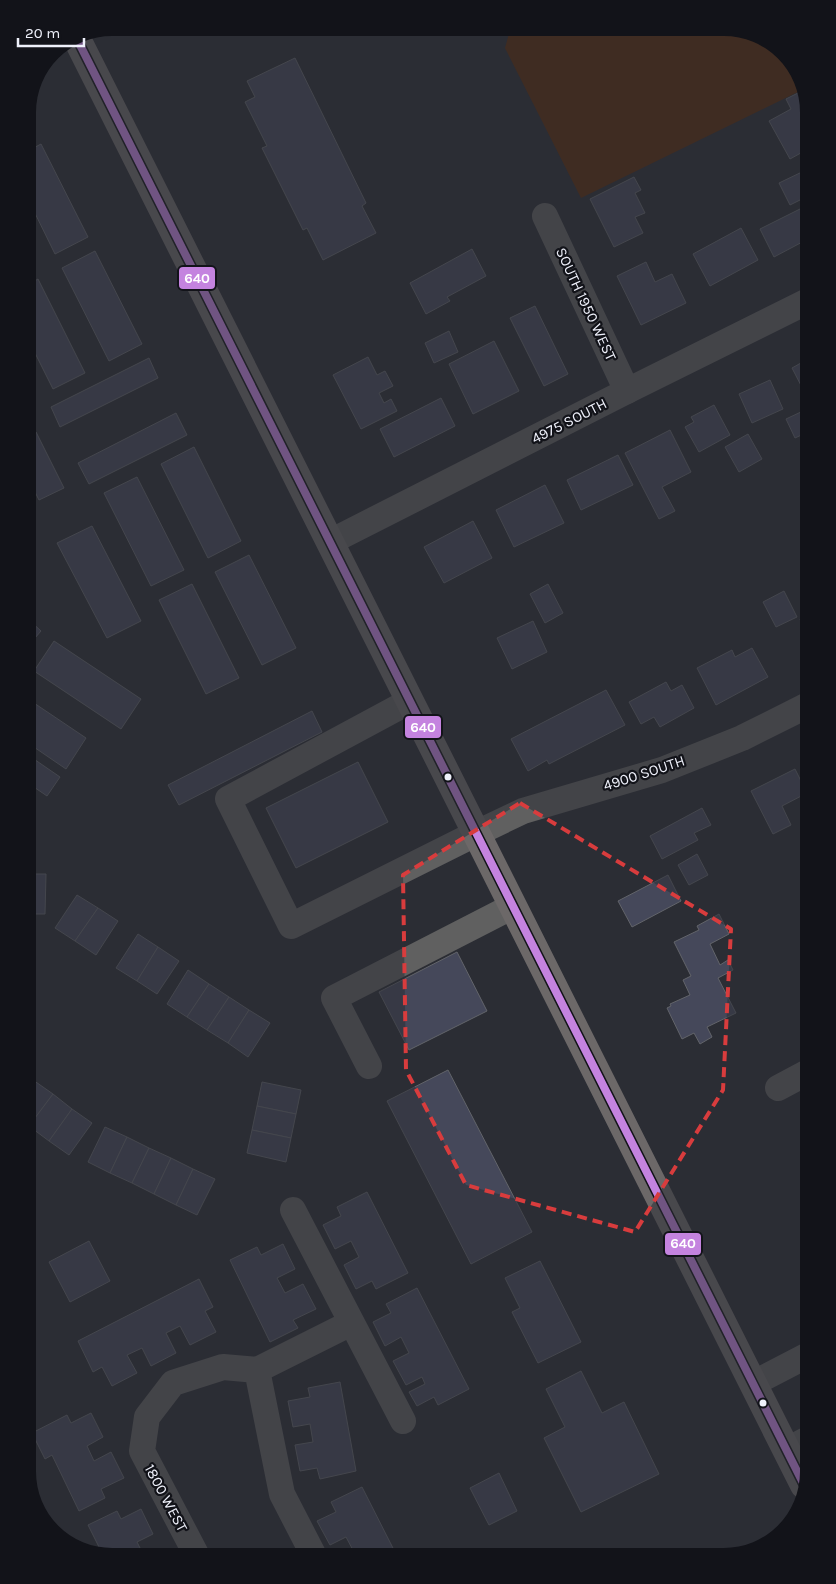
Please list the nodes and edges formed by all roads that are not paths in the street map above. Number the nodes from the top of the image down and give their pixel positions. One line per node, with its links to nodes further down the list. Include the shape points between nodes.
1 (79, 44): 5 (main road)
2 (545, 216): 4 (street, SOUTH 1950 WEST)
3 (800, 305): 4 (street, 4975 SOUTH)
4 (627, 391): 5 (street, 4975 SOUTH)
5 (330, 542): 6 (main road)
6 (410, 701): 8 (main road); 8 (street, 4900 SOUTH, via 228,800 274,892 292,926)
7 (800, 710): 8 (street, 4900 SOUTH, via 742,738 662,770 523,811)
8 (476, 833): 9 (main road)
9 (513, 906): 10 (street, via 334,998); 17 (main road)
10 (370, 1066)
11 (800, 1076): 12 (street)
12 (778, 1088)
13 (293, 1210): 14 (street)
14 (352, 1323): 16 (street, 1800 WEST); 18 (street)
15 (800, 1359): 17 (street)
16 (257, 1370): 21 (street, 1800 WEST, via 223,1368 173,1383 147,1417 142,1451); 22 (street, via 282,1494)
17 (754, 1383): 19 (main road)
18 (403, 1421)
19 (798, 1445): 20 (main road)
20 (800, 1458)
21 (193, 1548)
22 (310, 1548)

